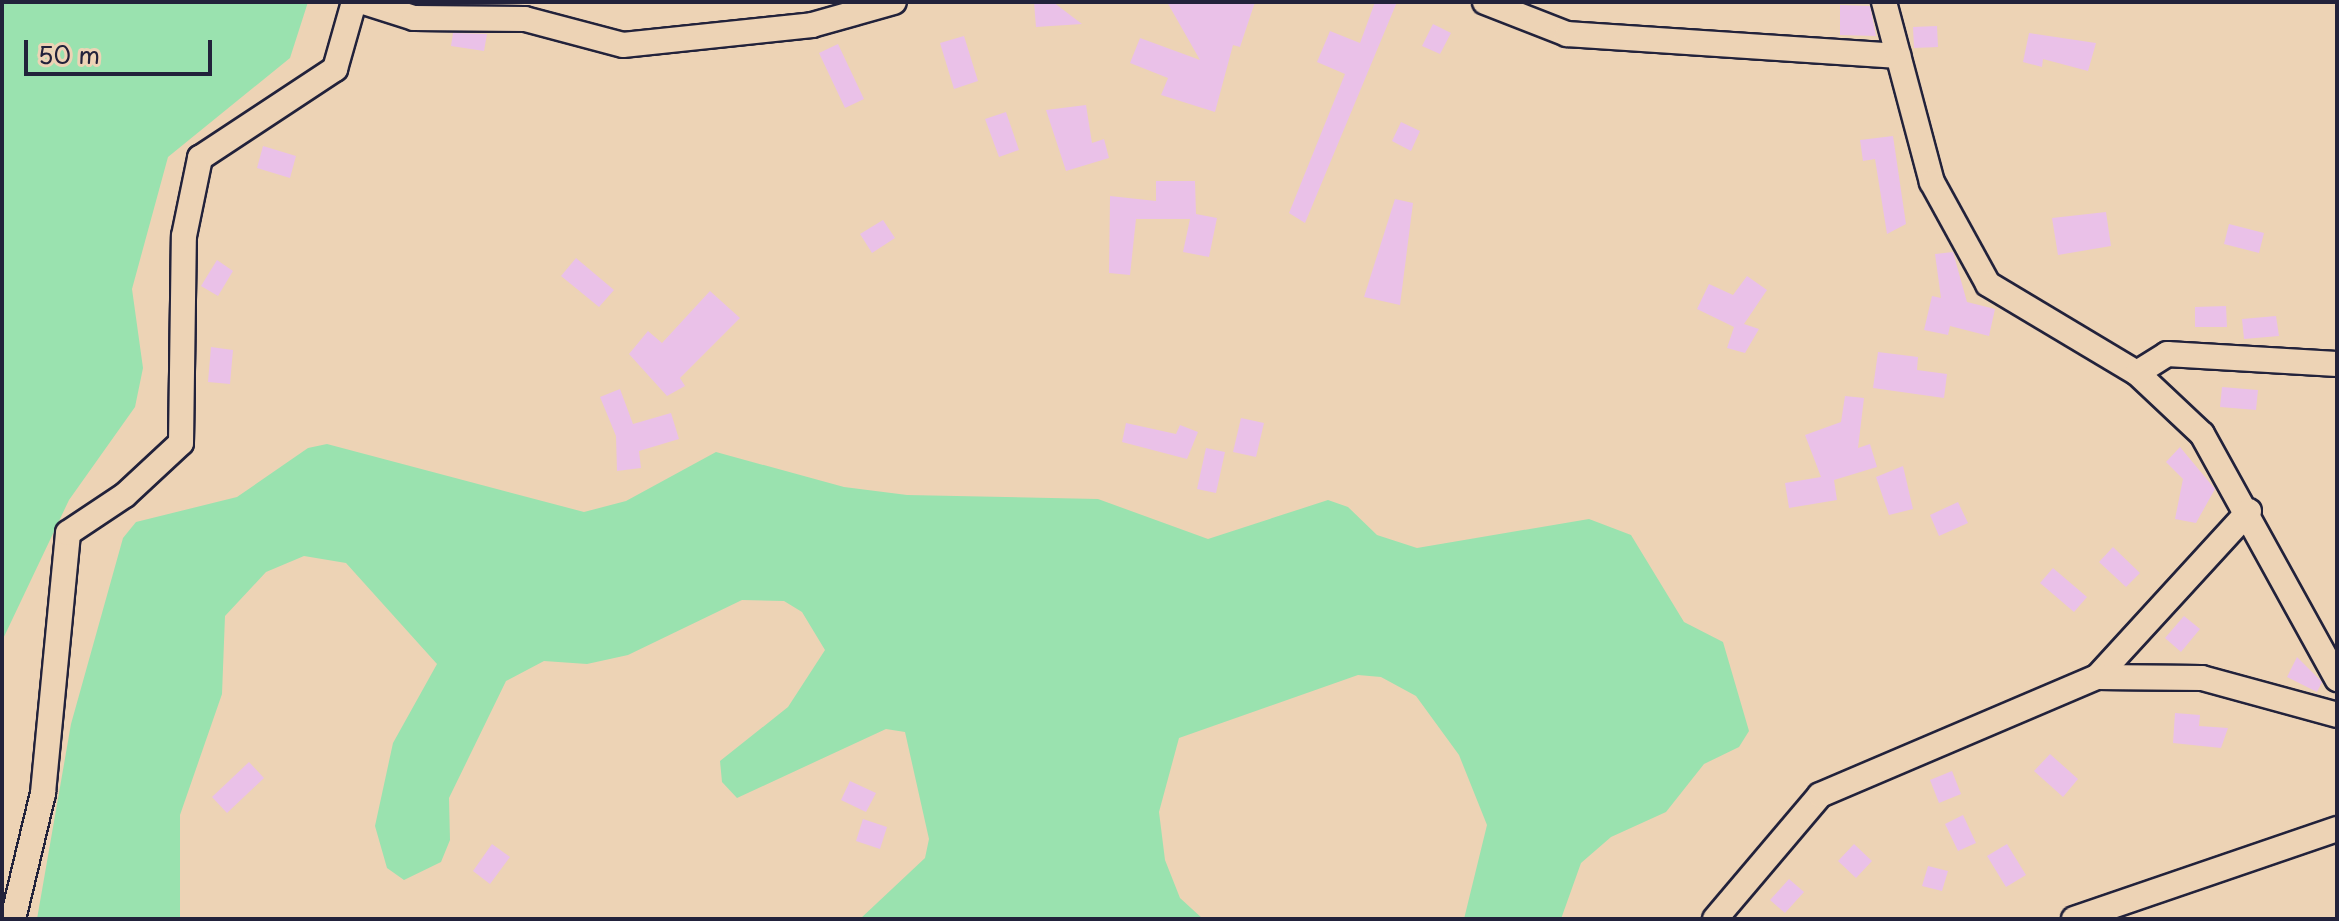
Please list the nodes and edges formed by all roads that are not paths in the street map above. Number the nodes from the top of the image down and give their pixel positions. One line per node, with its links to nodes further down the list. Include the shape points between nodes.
1 (354, 2): 14 (street, via 335,69 200,158 182,265 181,443 125,495 68,533 43,793)
2 (364, 2): 3 (street, via 414,18 525,19 623,45 812,25)
3 (894, 2)
4 (1485, 2): 6 (street, via 1567,34)
5 (1884, 2): 6 (street)
6 (1898, 56): 8 (street, via 1932,182 1988,284)
7 (2337, 364): 8 (street, via 2167,354)
8 (2137, 373): 9 (street, via 2202,434)
9 (2249, 511): 10 (street); 11 (street)
10 (2097, 677): 12 (street, via 2202,678); 15 (street, via 1820,795)
11 (2337, 679)
12 (2337, 715)
13 (2337, 829): 16 (street)
14 (13, 919)
15 (1715, 919)
16 (2074, 919)

